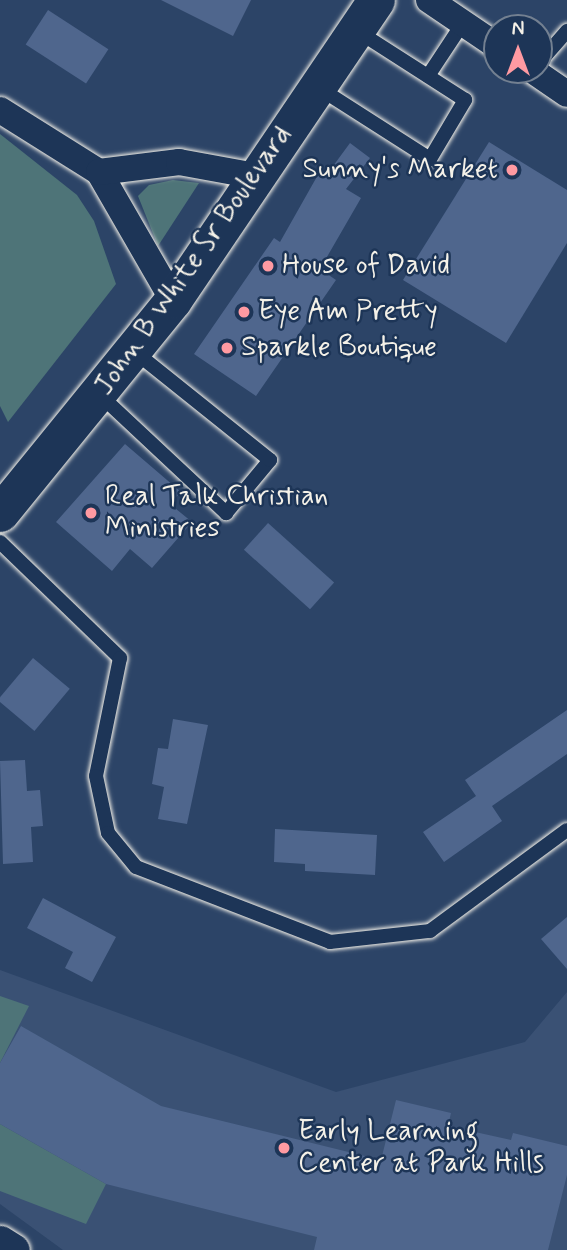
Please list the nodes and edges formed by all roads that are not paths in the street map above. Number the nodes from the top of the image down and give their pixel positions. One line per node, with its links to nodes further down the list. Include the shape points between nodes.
1 (376, 0): 4 (main road, John B White Sr Boulevard)
2 (429, 0): 3 (street)
3 (463, 23): 6 (street); 8 (lane)
4 (356, 30): 8 (lane); 10 (main road, John B White Sr Boulevard)
5 (567, 31): 7 (lane)
6 (483, 37)
7 (553, 47)
8 (428, 76): 10 (lane, via 465,100 430,159)
9 (552, 84): 11 (street)
10 (318, 87): 14 (main road, John B White Sr Boulevard)
11 (567, 94)
12 (0, 110): 13 (street)
13 (99, 172): 14 (street, via 179,162); 15 (street)
14 (256, 176): 15 (main road, John B White Sr Boulevard)
15 (173, 300): 16 (main road, John B White Sr Boulevard)
16 (134, 351): 17 (main road, John B White Sr Boulevard); 17 (lane, via 270,460 226,513)
17 (100, 395): 18 (main road, John B White Sr Boulevard)
18 (0, 513)
19 (0, 542): 20 (lane, via 120,658 96,776 108,833 136,867 330,943 430,931)
20 (567, 830)
21 (0, 1242): 22 (street)
22 (13, 1250)

